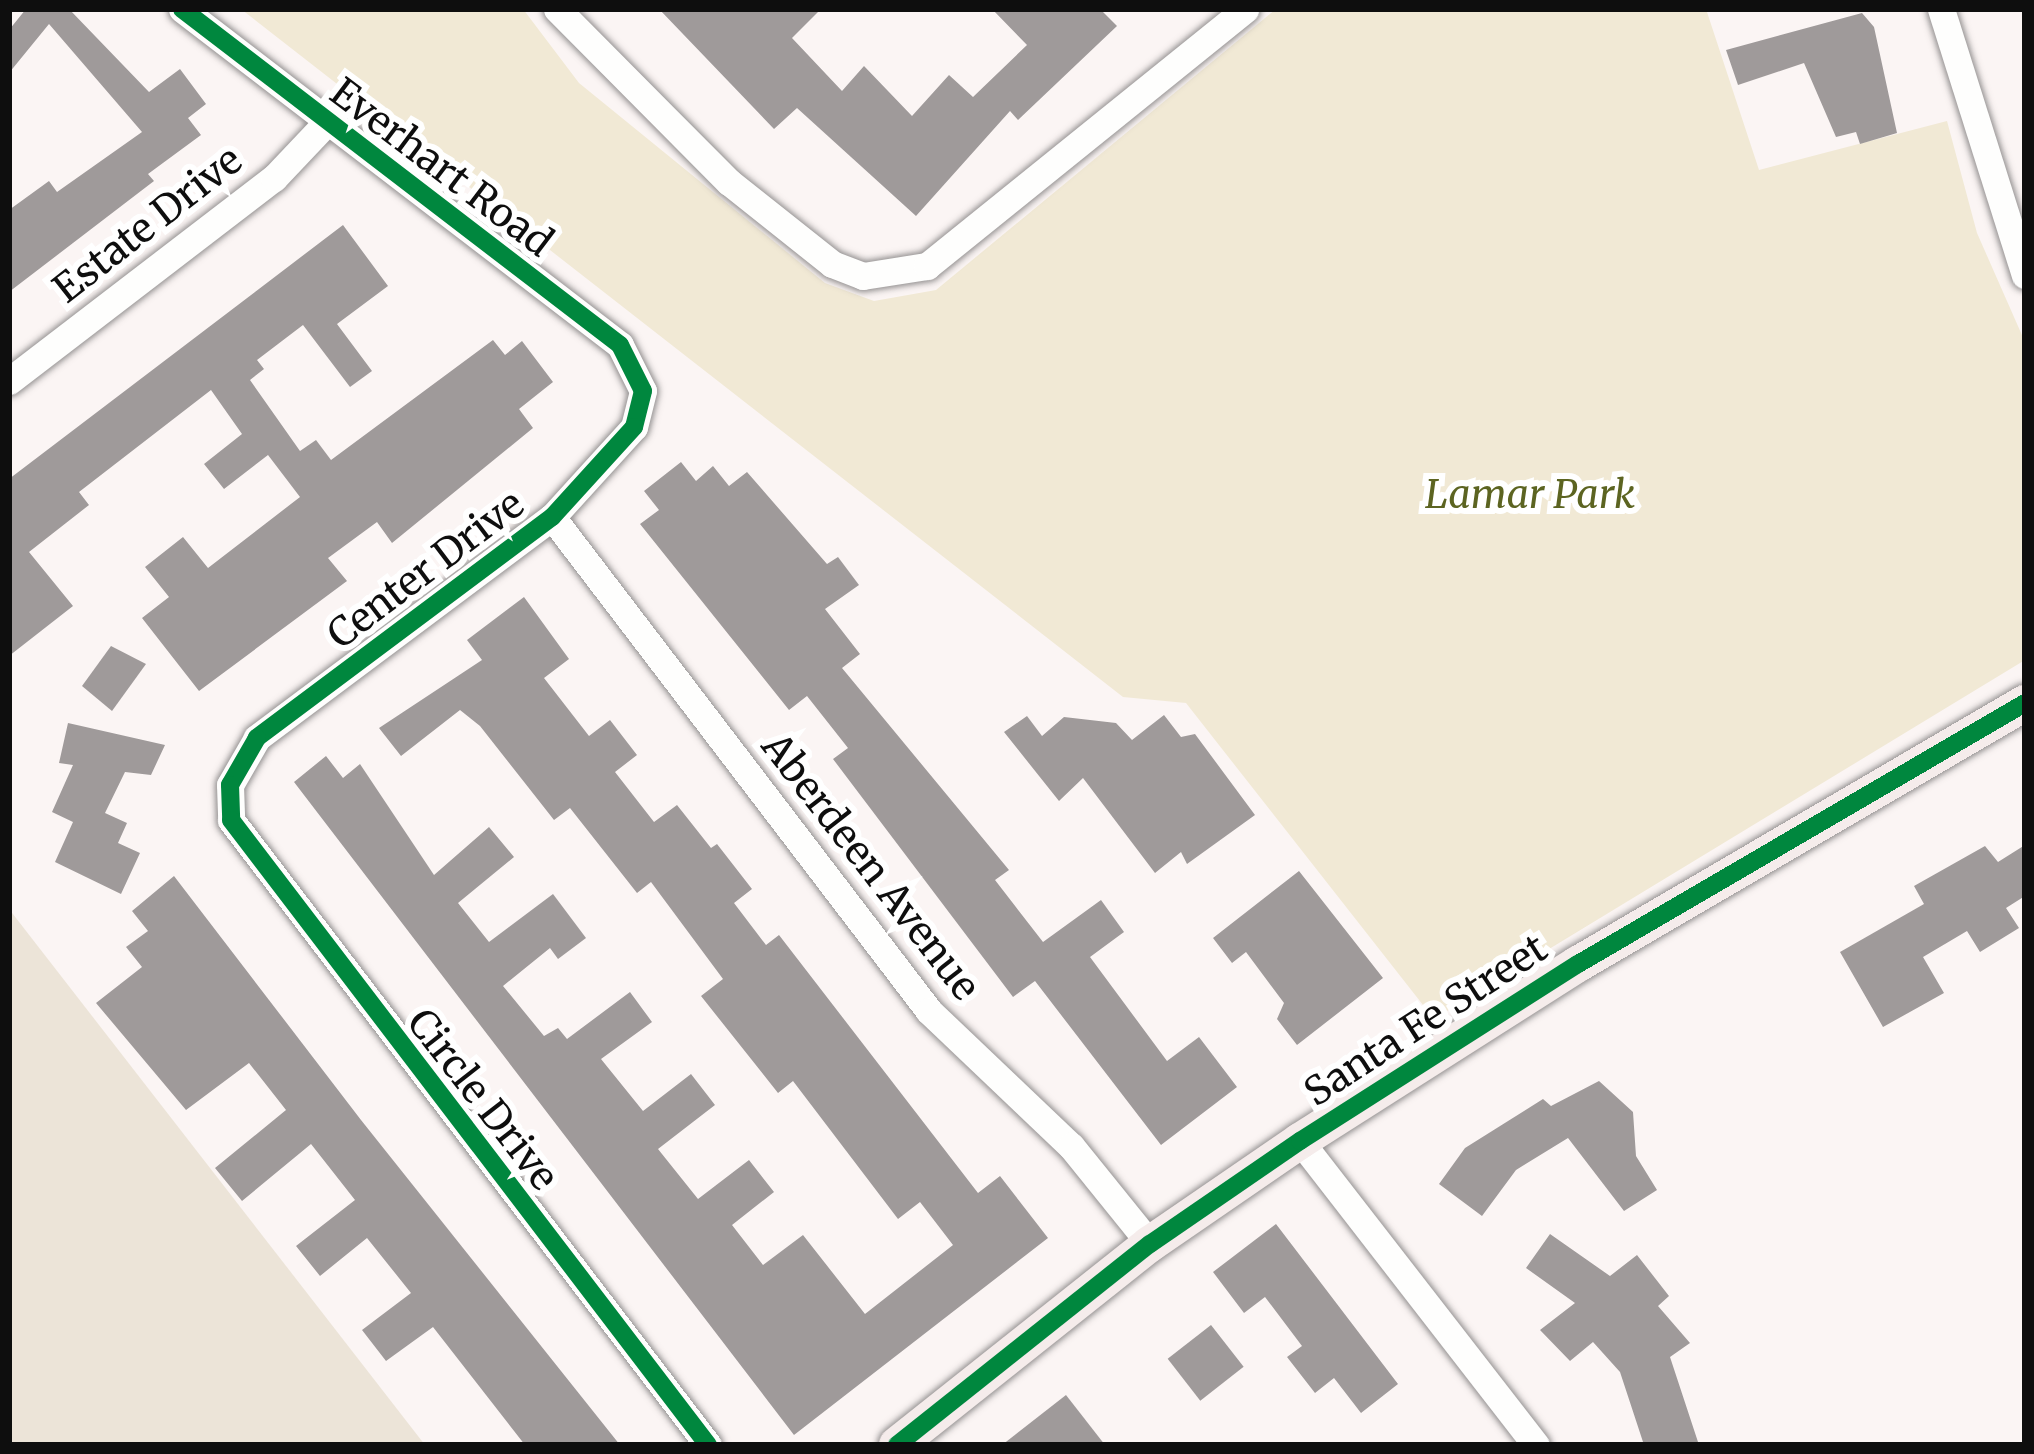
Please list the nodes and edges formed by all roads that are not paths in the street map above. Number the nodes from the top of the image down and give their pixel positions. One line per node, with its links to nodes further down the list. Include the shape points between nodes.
1 (182, 9): 5 (street, Everhart Road)
2 (556, 9): 4 (street, via 729,182 832,264 862,276 927,266)
3 (1941, 9): 6 (street)
4 (1229, 13)
5 (326, 123): 7 (street, Estate Drive, via 274,178); 8 (street, Everhart Road, via 620,345)
6 (2025, 275)
7 (9, 381)
8 (643, 391): 9 (street, Center Drive, via 634,427)
9 (553, 517): 11 (street, Center Drive, via 257,738); 13 (street, Aberdeen Avenue, via 929,1011 1071,1146)
10 (2025, 703): 12 (street, Santa Fe Street, via 1578,964)
11 (230, 785): 14 (street, Circle Drive, via 244,847)
12 (1300, 1141): 13 (street, Santa Fe Street); 16 (street)
13 (1150, 1244): 15 (street, Santa Fe Street)
14 (708, 1445)
15 (897, 1445)
16 (1536, 1445)

